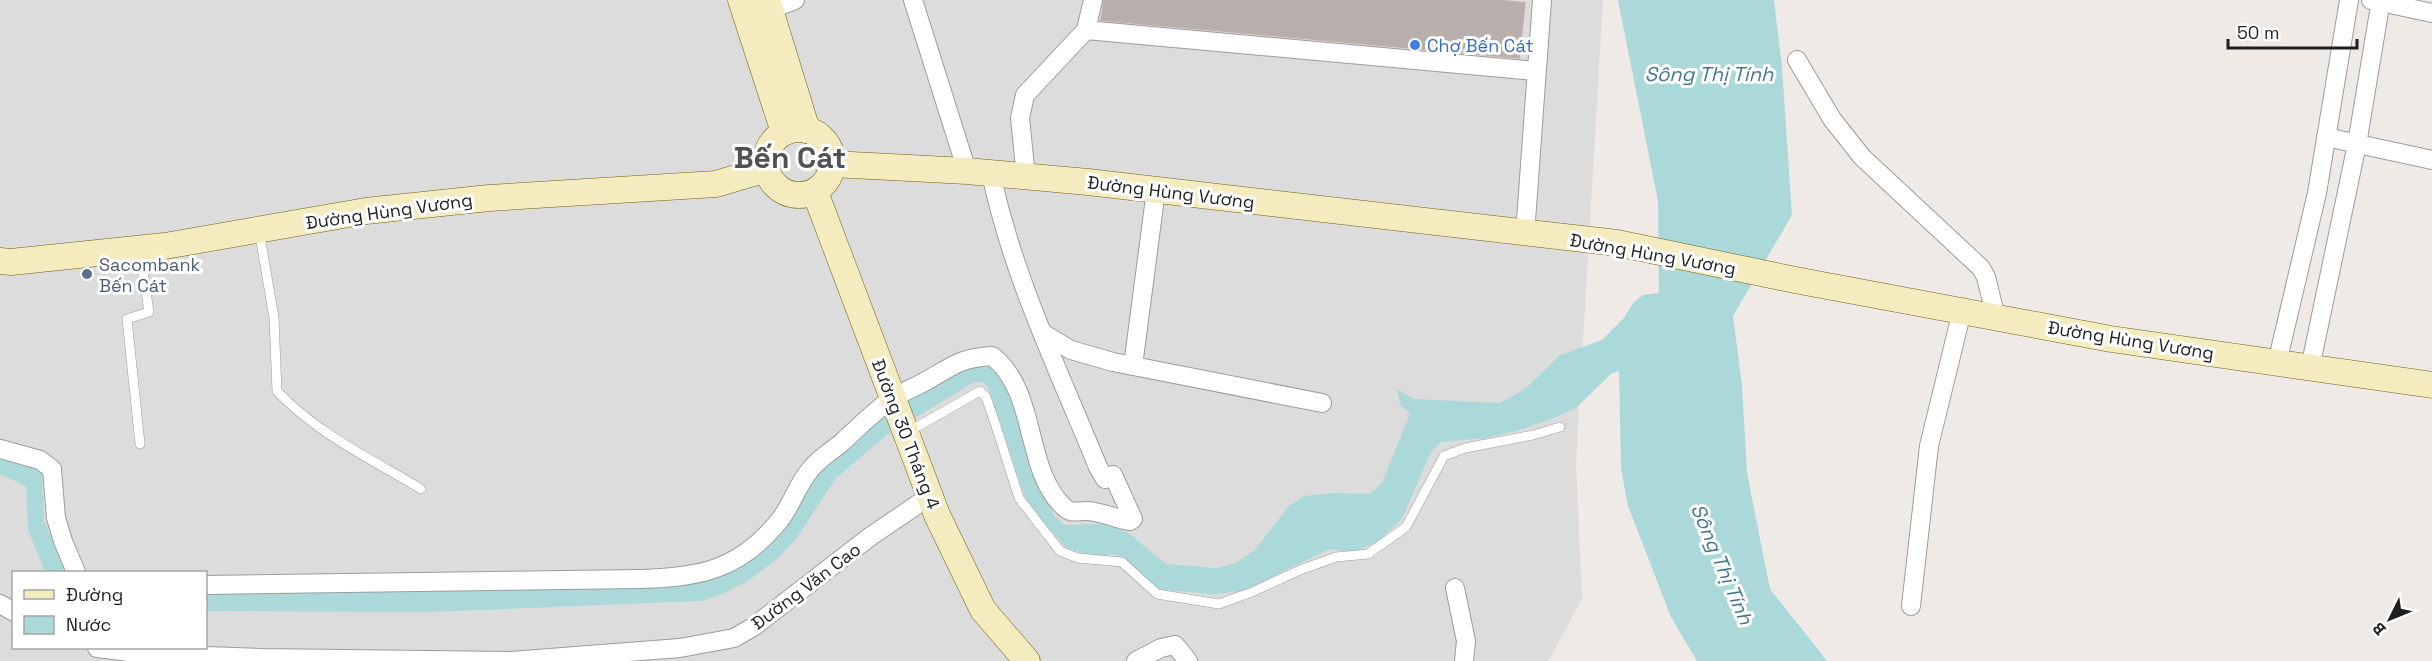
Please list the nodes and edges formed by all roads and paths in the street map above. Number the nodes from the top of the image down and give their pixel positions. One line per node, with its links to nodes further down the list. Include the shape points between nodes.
1 (741, 0): 13 (main road)
2 (795, 0): 8 (street)
3 (913, 0): 20 (street)
4 (1093, 0): 10 (street)
5 (1542, 0): 12 (street)
6 (2349, 0): 15 (street)
7 (2378, 1): 9 (street); 16 (street)
8 (768, 5): 13 (main road)
9 (2432, 13)
10 (1086, 30): 12 (street); 21 (street, via 1025,95 1020,118)
11 (1797, 60): 29 (street, via 1832,119 1862,157 1981,267)
12 (1536, 71): 25 (street)
13 (780, 83): 14 (main road)
14 (796, 131): 18 (main road, via 817,134 831,153); 19 (main road, via 769,147)
15 (2326, 137): 16 (street); 31 (street, via 2317,193)
16 (2357, 144): 17 (street); 33 (street)
17 (2432, 160)
18 (832, 164): 20 (main road, Đường Hùng Vương); 23 (main road, via 824,185)
19 (766, 169): 23 (main road, via 776,187 785,193); 24 (main road, Đường Hùng Vương, via 716,184 489,198 366,211)
20 (979, 172): 21 (main road, Đường Hùng Vương); 30 (street)
21 (1026, 177): 22 (main road, Đường Hùng Vương)
22 (1156, 190): 25 (main road, Đường Hùng Vương); 32 (street)
23 (815, 192): 35 (main road, Đường 30 Tháng 4)
24 (259, 230): 26 (main road, Đường Hùng Vương); 41 (lane, via 274,318 278,391 338,438)
25 (1525, 234): 28 (main road, Đường Hùng Vương, via 1617,243)
26 (140, 248): 27 (main road, Đường Hùng Vương); 39 (lane, via 149,312 127,319)
27 (3, 262)
28 (1962, 311): 29 (main road, Đường Hùng Vương); 46 (street, via 1929,446)
29 (1996, 318): 31 (main road, Đường Hùng Vương)
30 (1044, 334): 32 (street, via 1071,350); 35 (street, via 1098,467 1105,479 1113,475 1133,519 1130,521 1064,508 1039,462 1014,379 993,356 967,358 950,365)
31 (2277, 363): 33 (main road, Đường Hùng Vương)
32 (1133, 366): 36 (street)
33 (2310, 368): 34 (main road, Đường Hùng Vương)
34 (2432, 386)
35 (893, 400): 38 (main road, Đường 30 Tháng 4); 44 (street, via 810,469 779,521 752,546 734,560 695,575)
36 (1322, 403)
37 (1560, 427): 38 (lane, via 1444,456 1406,527 1368,554 1327,560 1219,604 1157,594 1122,562 1078,558 1060,551 1019,498 998,429 980,391)
38 (904, 430): 42 (main road, Đường 30 Tháng 4)
39 (140, 444)
40 (0, 449): 43 (street, via 40,460 52,469 56,518)
41 (421, 489)
42 (930, 496): 47 (street, Đường Văn Cao, via 753,627 734,638 713,642 511,661 262,658); 48 (main road, Đường 30 Tháng 4, via 983,610)
43 (75, 571)
44 (207, 585)
45 (1455, 588): 51 (street, via 1466,641)
46 (1911, 606)
47 (105, 649)
48 (1027, 661)
49 (1136, 661): 50 (street, via 1175,645)
50 (1188, 661)
51 (1464, 661)

